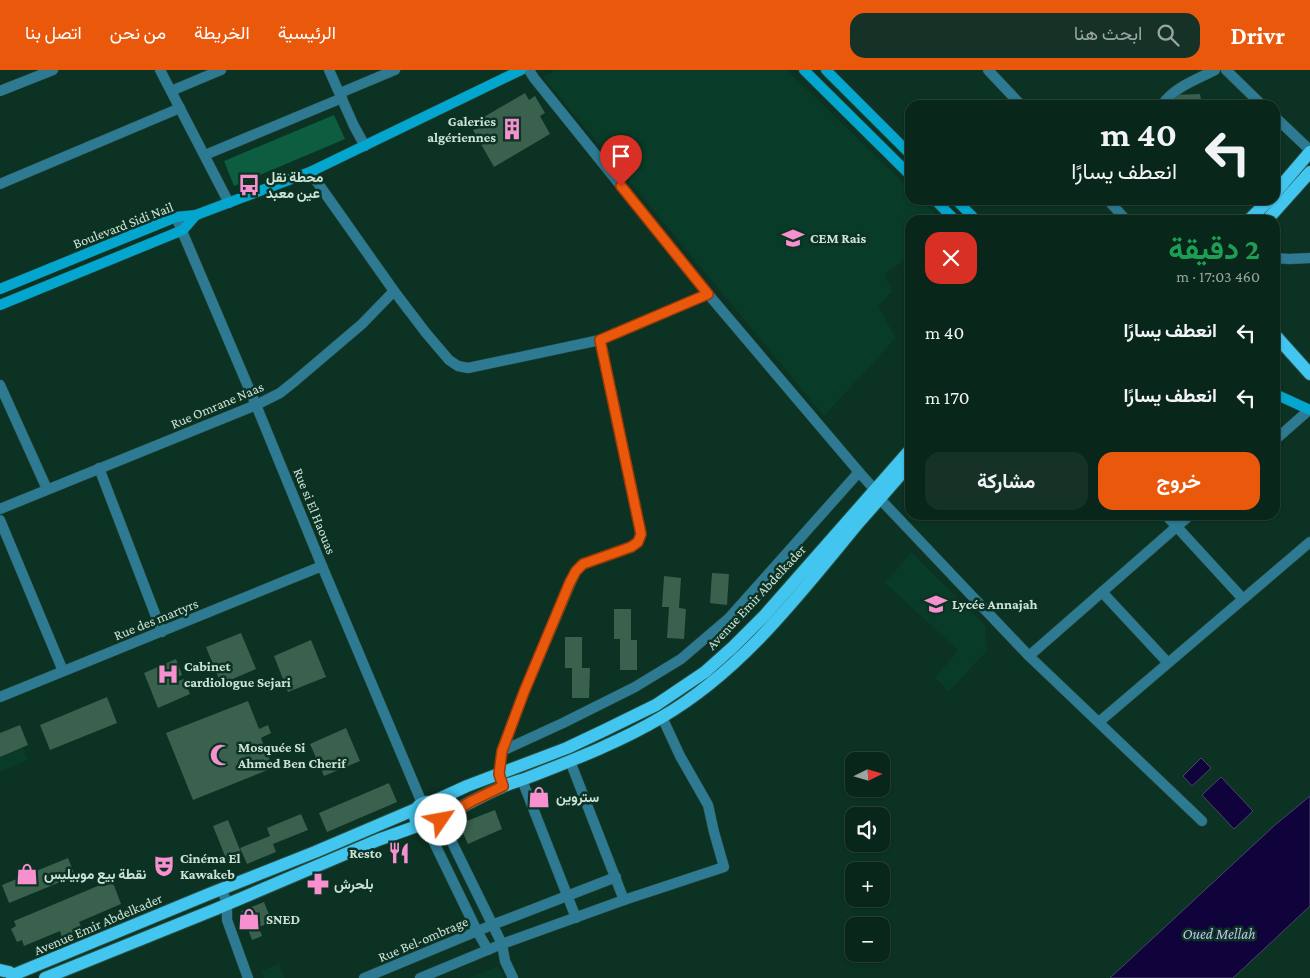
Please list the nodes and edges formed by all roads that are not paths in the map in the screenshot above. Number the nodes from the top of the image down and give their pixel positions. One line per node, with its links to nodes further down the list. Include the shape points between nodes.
1 (53, 70): 13 (street)
2 (160, 70): 14 (street)
3 (221, 70): 14 (street)
4 (329, 70): 15 (street)
5 (395, 70): 15 (street)
6 (521, 70): 21 (main road)
7 (529, 70): 47 (street)
8 (804, 70): 25 (main road)
9 (826, 70): 22 (main road)
10 (988, 70): 16 (street)
11 (1215, 70): 17 (street, via 1179,88)
12 (1226, 70): 18 (street)
13 (0, 91)
14 (171, 91): 19 (street)
15 (341, 96): 21 (street); 24 (street)
16 (1016, 100)
17 (1166, 100)
18 (1257, 100)
19 (180, 108): 24 (street); 28 (street)
20 (1280, 122): 23 (street)
21 (364, 146): 26 (main road)
22 (905, 149)
23 (1310, 151): 29 (main road)
24 (205, 155): 30 (street)
25 (905, 170)
26 (310, 172): 30 (main road); 46 (street)
27 (1310, 172): 40 (main road)
28 (0, 184)
29 (1280, 187)
30 (229, 203): 35 (main road)
31 (940, 205): 36 (main road)
32 (961, 205): 37 (main road)
33 (1112, 205): 38 (street)
34 (1264, 205): 39 (main road)
35 (196, 215): 41 (main road, Boulevard Sidi Nail); 42 (main road, Boulevard Sidi Nail)
36 (950, 215)
37 (971, 215)
38 (1122, 215)
39 (1254, 215)
40 (1271, 215)
41 (176, 217): 42 (street, Rue si El Haouas); 45 (main road, Boulevard Sidi Nail)
42 (183, 230): 48 (main road, Boulevard Sidi Nail); 54 (street, Rue si El Haouas)
43 (1280, 258): 44 (street)
44 (1310, 258)
45 (0, 289)
46 (394, 291): 49 (street, via 449,360 458,366 468,368); 54 (street, Rue Omrane Naas, via 362,324 295,381)
47 (708, 294): 49 (street); 60 (street)
48 (0, 305)
49 (600, 340): 79 (street, via 641,534 631,547 583,564 576,571)
50 (1280, 341): 51 (main road)
51 (1310, 374)
52 (0, 385): 61 (street)
53 (1280, 396): 55 (main road)
54 (256, 405): 58 (street, Rue Omrane Naas); 69 (street, Rue si El Haouas)
55 (1310, 410): 56 (street)
56 (1280, 436)
57 (905, 457): 62 (main road, Avenue Emir Abdelkader)
58 (99, 468): 61 (street, Rue Omrane Naas); 72 (street)
59 (905, 469): 62 (main road, Avenue Emir Abdelkader)
60 (859, 472): 62 (street); 79 (street, via 729,618 681,659 635,687)
61 (47, 489): 63 (street, Rue Omrane Naas)
62 (877, 494): 73 (street); 77 (main road, Avenue Emir Abdelkader, via 774,623 715,680); 81 (main road, Avenue Emir Abdelkader, via 764,615 705,672 656,706)
63 (0, 509)
64 (0, 520): 75 (street)
65 (1171, 520): 67 (street)
66 (1185, 520): 67 (street)
67 (1177, 527): 70 (street); 71 (street)
68 (1310, 542): 71 (street)
69 (322, 566): 72 (street, Rue des martyrs); 83 (street, Rue si El Haouas)
70 (1102, 592): 73 (street); 74 (street)
71 (1243, 599): 74 (street)
72 (162, 632): 75 (street, Rue des martyrs)
73 (1029, 656): 78 (street)
74 (1168, 663): 78 (street)
75 (63, 672): 76 (street, Rue des martyrs)
76 (0, 697)
77 (662, 717): 80 (main road, Avenue Emir Abdelkader); 91 (street, via 708,805 724,867)
78 (1099, 722): 85 (street)
79 (502, 751): 81 (street)
80 (570, 761): 82 (main road, Avenue Emir Abdelkader); 87 (street)
81 (501, 780): 82 (main road, Avenue Emir Abdelkader); 83 (main road, Avenue Emir Abdelkader, via 467,786); 84 (main road, Avenue Emir Abdelkader)
82 (522, 780): 90 (street)
83 (424, 805): 84 (main road, via 439,806); 86 (main road, via 415,818); 88 (main road, Avenue Emir Abdelkader)
84 (441, 819): 86 (main road, via 435,827); 94 (street)
85 (1202, 821)
86 (423, 827): 92 (main road, Avenue Emir Abdelkader, via 378,840); 95 (street)
87 (616, 877): 90 (street, Rue Bel-ombrage); 91 (street)
88 (222, 889): 89 (main road, Avenue Emir Abdelkader); 92 (street)
89 (209, 894): 92 (street); 99 (main road, Avenue Emir Abdelkader)
90 (567, 896): 93 (street); 94 (street, Rue Bel-ombrage)
91 (624, 900): 93 (street)
92 (222, 907): 100 (main road, Avenue Emir Abdelkader); 101 (street)
93 (576, 918): 96 (street)
94 (492, 925): 95 (street, Rue Bel-ombrage); 96 (street)
95 (477, 931): 97 (street); 102 (street, Rue Bel-ombrage)
96 (502, 944): 97 (street); 98 (street)
97 (488, 950): 98 (street); 103 (street)
98 (505, 961): 104 (street)
99 (6, 971)
100 (45, 978)
101 (248, 978)
102 (364, 978)
103 (420, 978)
104 (513, 978)

